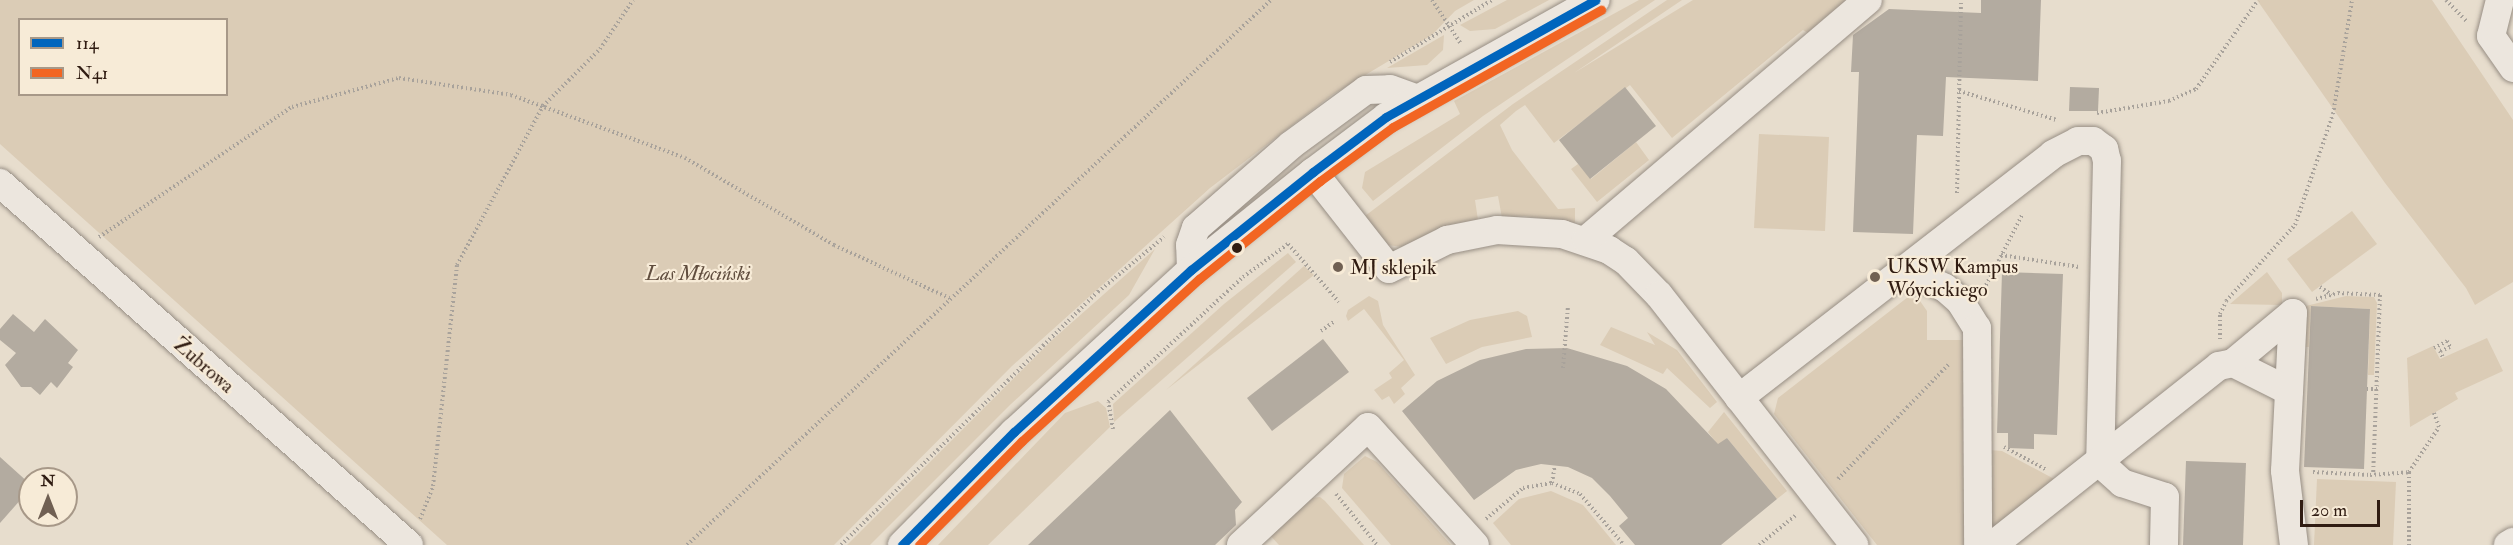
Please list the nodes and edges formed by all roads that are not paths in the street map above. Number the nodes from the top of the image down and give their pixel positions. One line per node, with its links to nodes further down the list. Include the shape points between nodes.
1 (1595, 0): 5 (street)
2 (1868, 0): 8 (street)
3 (2500, 0): 4 (street, via 2491,36)
4 (2513, 68)
5 (1418, 99): 6 (street, via 1360,135); 9 (street, via 1390,89 1366,90 1291,145 1196,228 1190,245)
6 (1312, 172): 8 (street, via 1389,269 1447,240 1484,231 1538,230); 9 (street)
7 (0, 183): 15 (street, Żubrowa, via 77,253)
8 (1586, 240): 13 (street, via 1609,250 1641,274)
9 (1191, 270): 17 (street, via 1006,440)
10 (1899, 275): 13 (street); 14 (street, via 2053,154 2078,141 2093,141 2104,149 2107,161); 21 (street, via 1928,280 1945,288 1969,314 1980,341)
11 (2226, 365): 12 (street); 12 (street, via 2293,313); 14 (street)
12 (2289, 391): 24 (street, via 2285,471)
13 (1739, 398): 20 (street)
14 (2100, 463): 22 (street); 23 (street, via 2122,483 2165,498)
15 (413, 535)
16 (2513, 542): 25 (street)
17 (902, 545)
18 (1241, 545): 19 (street, via 1368,427)
19 (1475, 545)
20 (1854, 545)
21 (1978, 545)
22 (1993, 545)
23 (2164, 545)
24 (2294, 545)
25 (2508, 545)

